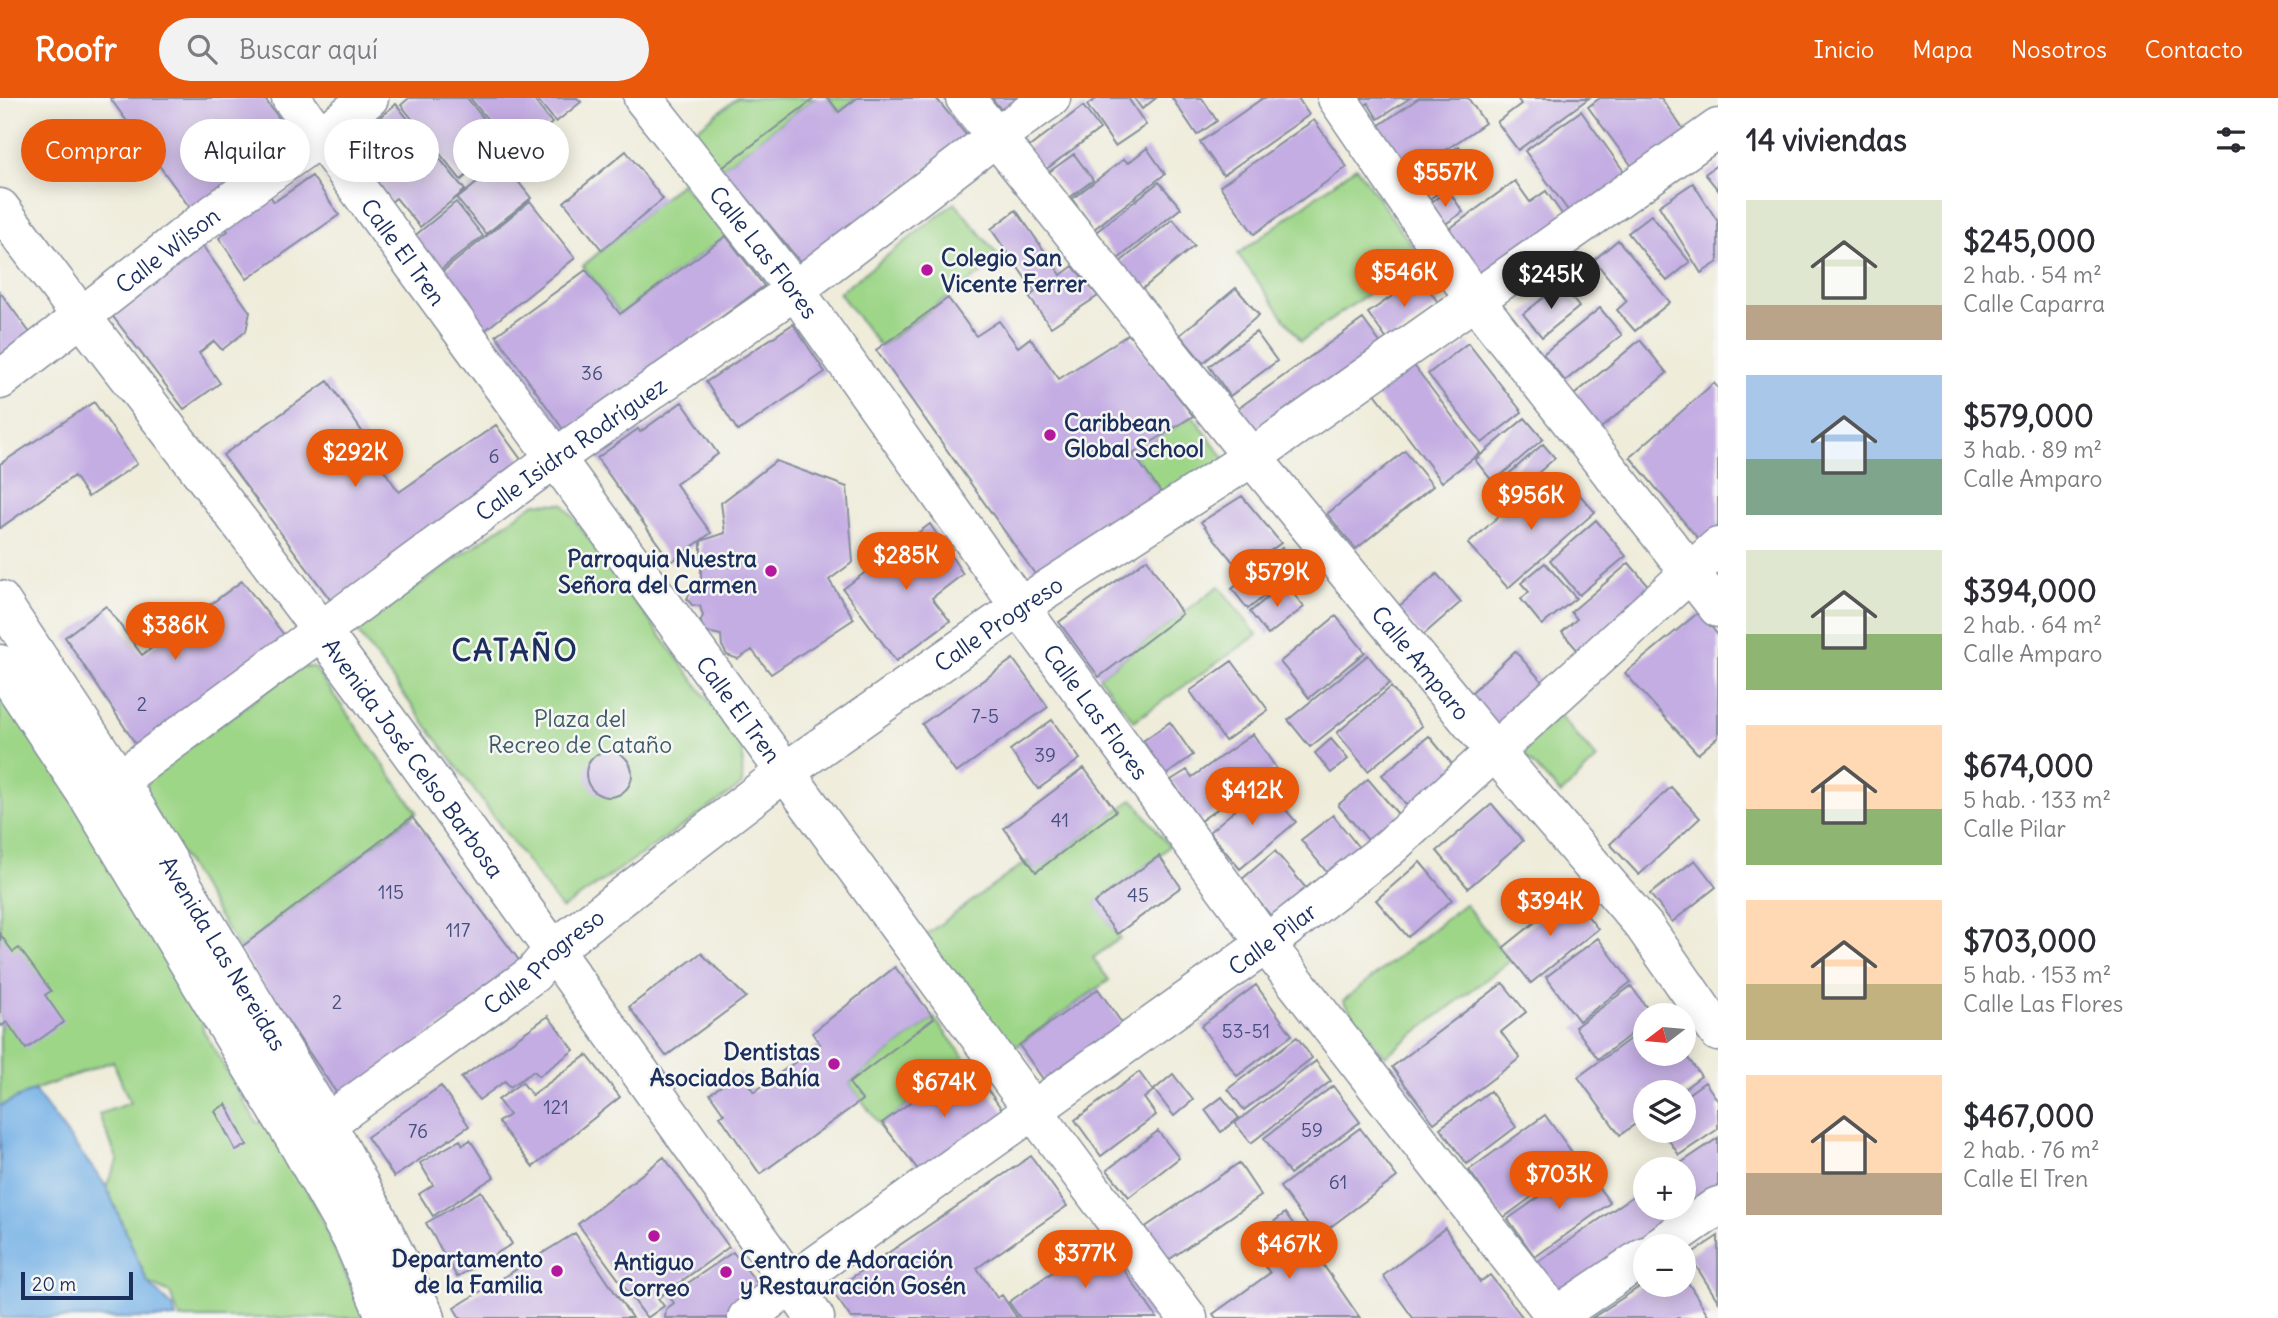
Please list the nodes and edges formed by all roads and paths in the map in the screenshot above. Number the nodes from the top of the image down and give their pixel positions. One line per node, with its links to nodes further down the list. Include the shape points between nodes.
1 (291, 98): 11 (street, Calle El Tren)
2 (369, 98): 11 (street, Calle Wilson)
3 (643, 98): 13 (street, Calle Las Flores)
4 (965, 98): 10 (street, Calle Amparo)
5 (1051, 98): 10 (street, Calle Isidra Rodríguez)
6 (1337, 98): 14 (street)
7 (1713, 98): 8 (street)
8 (1718, 106)
9 (1718, 128): 14 (street, Calle Progreso)
10 (997, 136): 13 (street, Calle Isidra Rodríguez); 17 (street, Calle Amparo)
11 (320, 137): 15 (street, Calle Wilson); 18 (street, Calle El Tren)
12 (0, 208): 15 (street, Avenida José Celso Barbosa)
13 (795, 290): 18 (street, Calle Isidra Rodríguez); 22 (street, Calle Las Flores)
14 (1474, 299): 17 (street, Calle Progreso); 20 (street)
15 (80, 317): 16 (street, Calle Wilson); 24 (street, Avenida José Celso Barbosa)
16 (0, 380)
17 (1252, 457): 22 (street, Calle Progreso); 26 (street, Calle Amparo)
18 (555, 458): 24 (street, Calle Isidra Rodríguez); 27 (street, Calle El Tren)
19 (1718, 547): 20 (street, Calle Pilar)
20 (1689, 572): 23 (street); 26 (street, Calle Pilar)
21 (0, 600): 28 (street, Avenida Las Nereidas)
22 (1020, 607): 27 (street, Calle Progreso); 29 (street, Calle Las Flores)
23 (1718, 608)
24 (321, 630): 28 (street, Calle Isidra Rodríguez); 30 (street, Avenida José Celso Barbosa)
25 (0, 664): 28 (street, Avenida Las Nereidas)
26 (1495, 752): 29 (street, Calle Pilar, via 1389,848); 31 (street, Calle Amparo, via 1644,926)
27 (785, 772): 30 (street, Calle Progreso); 32 (street, Calle El Tren)
28 (104, 789): 33 (street, Avenida Las Nereidas)
29 (1266, 944): 32 (street, Calle Pilar); 38 (street, Calle Las Flores)
30 (553, 950): 33 (street, Calle Progreso, via 533,974); 37 (street, Avenida José Celso Barbosa)
31 (1718, 1031)
32 (1033, 1110): 37 (street, Calle Pilar); 43 (street, Calle El Tren)
33 (312, 1134): 39 (street, Avenida Las Nereidas); 40 (street, Avenida Las Nereidas, via 375,1213)
34 (1718, 1206): 35 (street)
35 (1677, 1234)
36 (1633, 1264): 38 (street)
37 (790, 1284): 41 (street, Calle Pilar); 42 (street, Avenida José Celso Barbosa)
38 (1555, 1317)
39 (386, 1318)
40 (426, 1318)
41 (747, 1318)
42 (815, 1318)
43 (1188, 1318)

